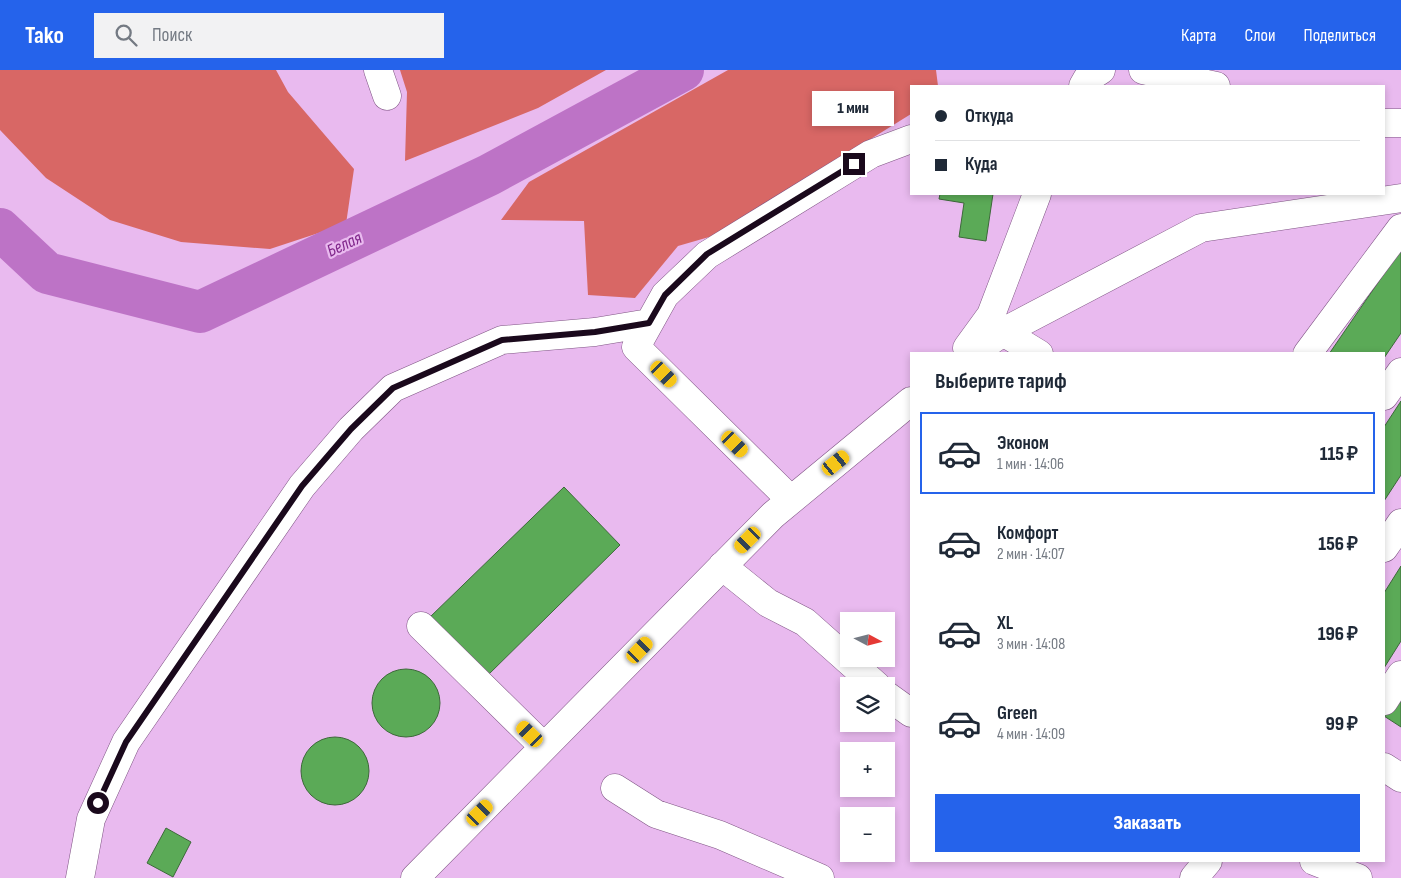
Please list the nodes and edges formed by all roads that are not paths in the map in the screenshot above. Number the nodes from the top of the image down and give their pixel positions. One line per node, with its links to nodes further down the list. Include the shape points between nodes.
1 (378, 70): 6 (street)
2 (1102, 70): 4 (street)
3 (1143, 70): 5 (street)
4 (1084, 85)
5 (1211, 85)
6 (387, 96)
7 (1385, 123): 8 (street)
8 (1401, 123)
9 (910, 139): 13 (street, via 871,154 707,254 665,295)
10 (1037, 195): 15 (street, via 991,315)
11 (1401, 198): 14 (street, via 1200,228)
12 (1401, 228): 18 (street)
13 (649, 323): 22 (street, via 636,346); 38 (street, via 595,332 502,340 393,388 351,429 302,486 126,742 91,819)
14 (1003, 332): 16 (street); 17 (street)
15 (964, 352)
16 (975, 352)
17 (1036, 352)
18 (1308, 352)
19 (1401, 372): 20 (street)
20 (1385, 395)
21 (910, 402): 22 (street)
22 (791, 500): 25 (street)
23 (1401, 522): 24 (street)
24 (1385, 546)
25 (722, 566): 28 (street, via 768,603 805,622); 32 (street)
26 (421, 626): 32 (street)
27 (1401, 675): 29 (street)
28 (867, 677)
29 (1385, 699)
30 (895, 701): 31 (street)
31 (910, 712)
32 (544, 748): 39 (street)
33 (1385, 769): 34 (street)
34 (1401, 778)
35 (615, 788): 40 (street, via 656,814 720,835)
36 (1207, 862): 41 (street)
37 (1317, 862): 42 (street)
38 (80, 878)
39 (415, 878)
40 (820, 878)
41 (1194, 878)
42 (1358, 878)

